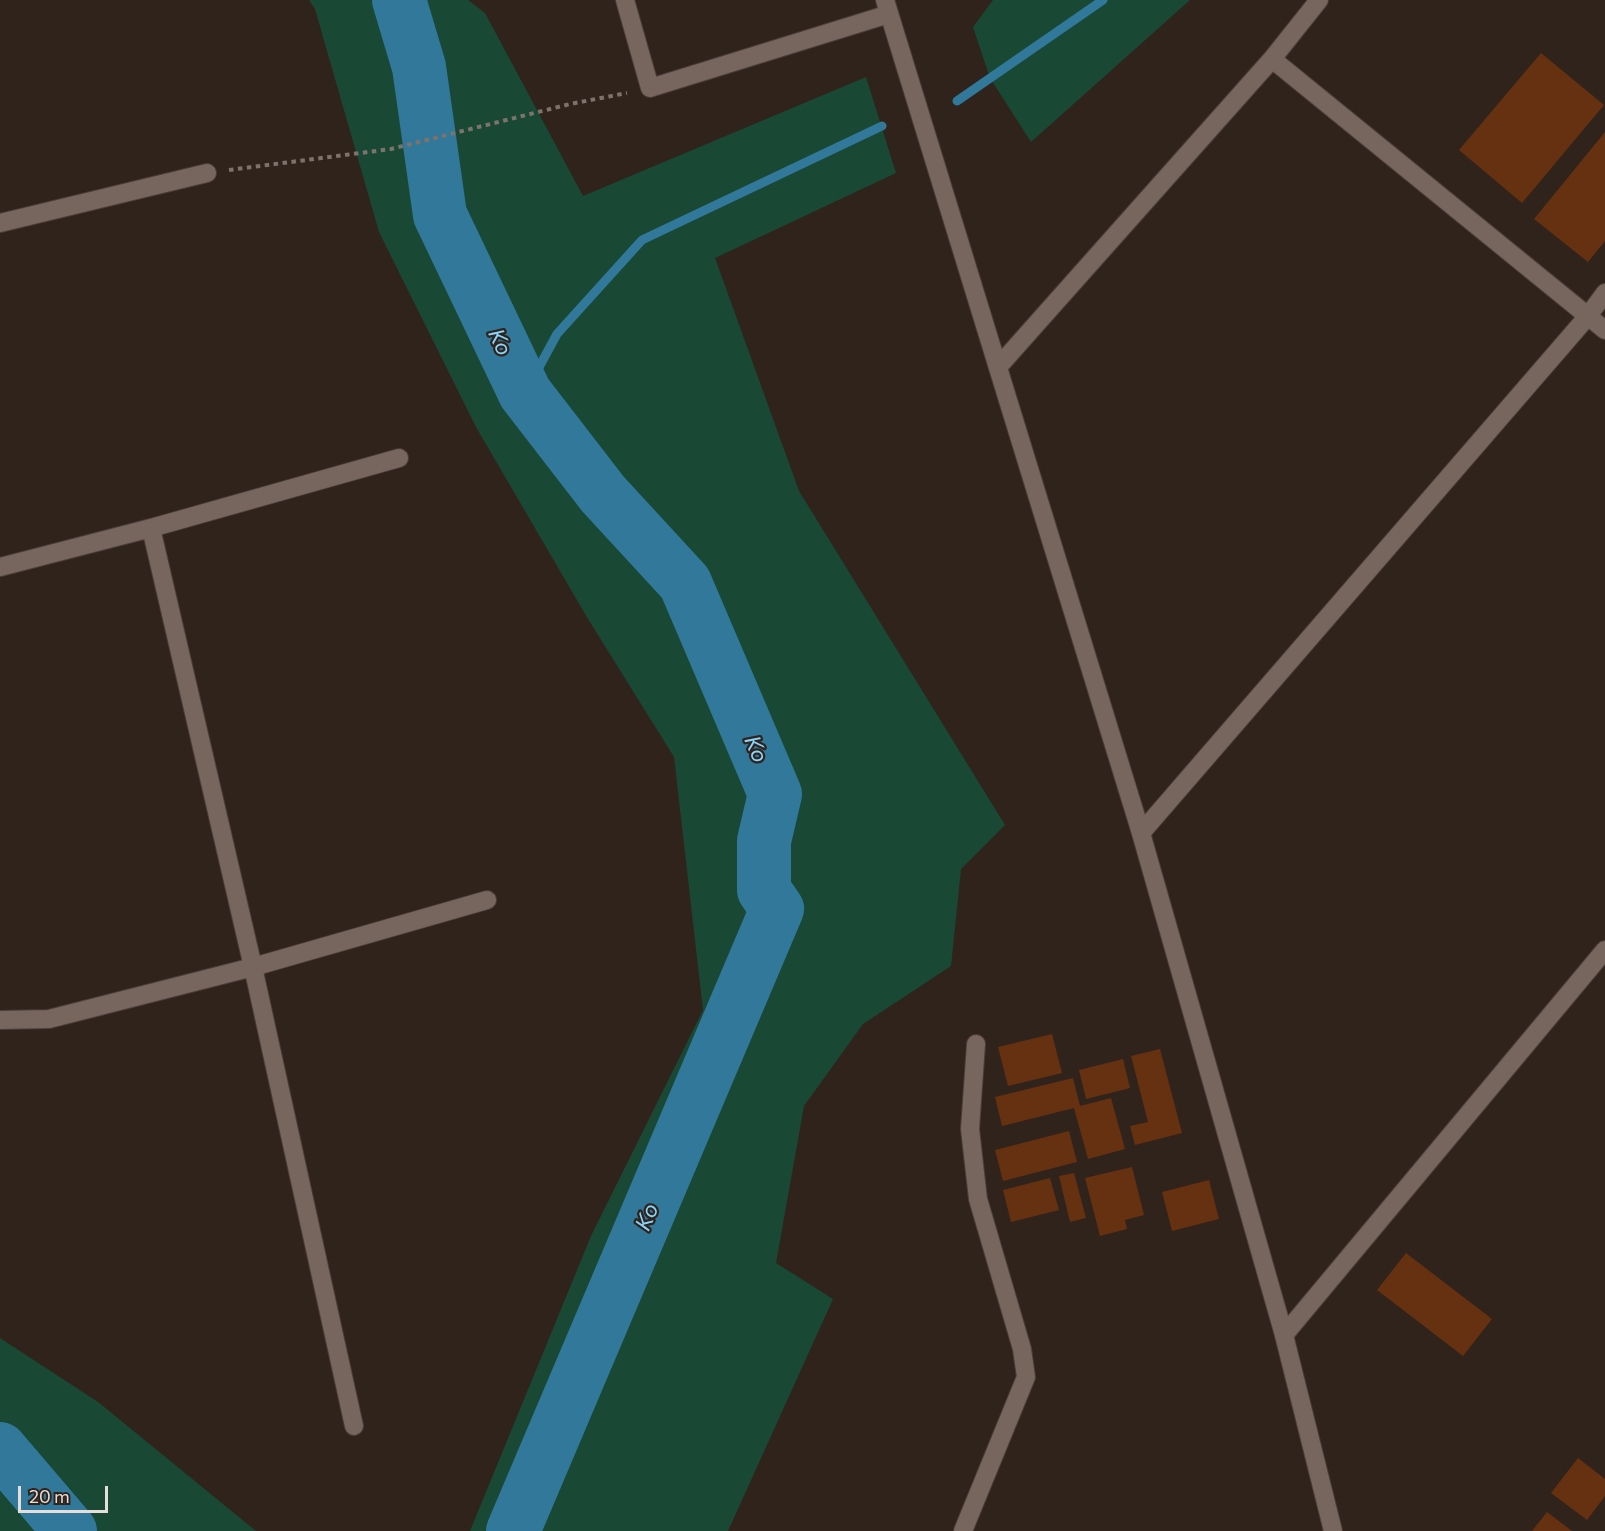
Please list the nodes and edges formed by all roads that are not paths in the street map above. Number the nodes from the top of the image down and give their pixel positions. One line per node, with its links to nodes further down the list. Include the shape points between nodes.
1 (625, 0): 3 (street, via 650,88)
2 (1319, 0): 4 (street)
3 (887, 7): 10 (street)
4 (1272, 59): 8 (street); 10 (street)
5 (207, 173): 6 (street)
6 (0, 223)
7 (1605, 293): 8 (street)
8 (1588, 316): 9 (street); 14 (street)
9 (1605, 330)
10 (998, 367): 14 (street)
11 (399, 458): 12 (street)
12 (151, 528): 13 (street); 17 (street)
13 (0, 567)
14 (1141, 833): 20 (street)
15 (487, 900): 17 (street)
16 (1605, 950): 20 (street)
17 (253, 967): 18 (street, via 49,1019); 21 (street)
18 (0, 1020)
19 (976, 1044): 22 (street, via 970,1129 978,1199 1022,1350 1026,1377)
20 (1284, 1335): 23 (street)
21 (354, 1426)
22 (963, 1531)
23 (1333, 1531)

